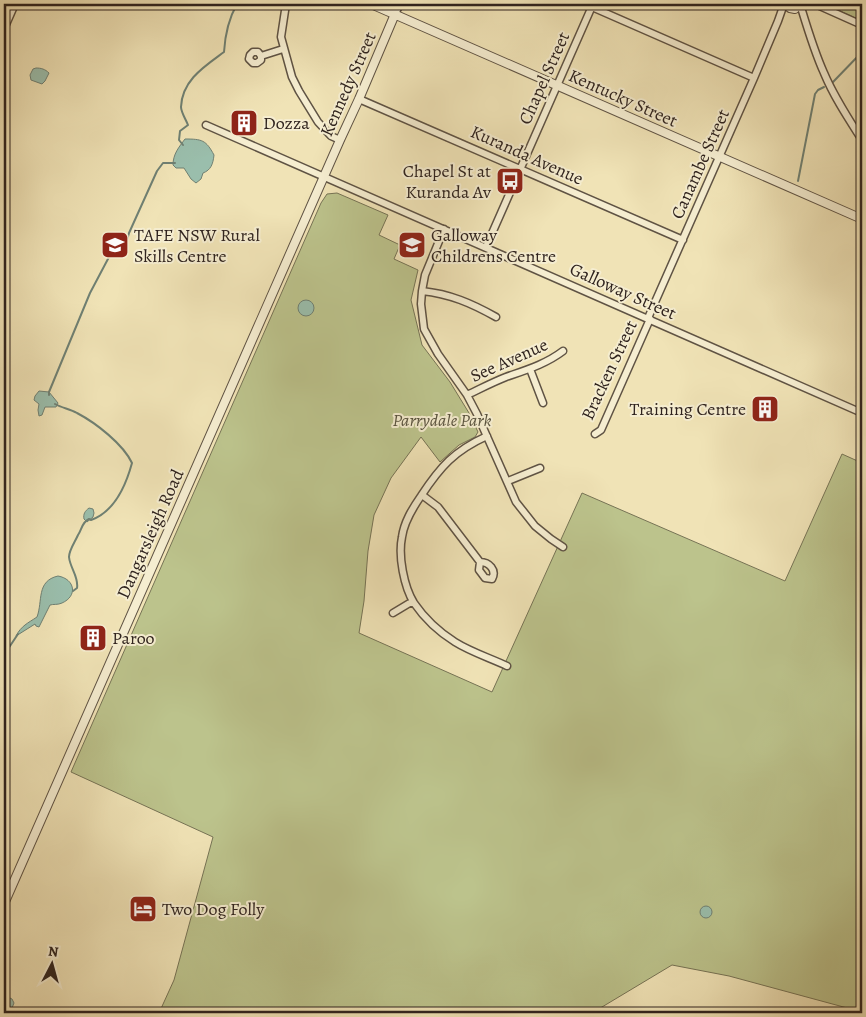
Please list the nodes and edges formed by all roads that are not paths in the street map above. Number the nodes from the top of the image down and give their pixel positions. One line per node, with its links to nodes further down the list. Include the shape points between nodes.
1 (15, 4): 11 (street)
2 (286, 4): 12 (street, via 281,37)
3 (372, 4): 9 (street, Kentucky Street)
4 (400, 4): 9 (street, Kennedy Street)
5 (585, 4): 7 (street)
6 (814, 4): 10 (street)
7 (592, 5): 14 (street); 15 (street, Chapel Street)
8 (792, 5): 14 (street, Canambe Street, via 778,21); 19 (street, via 807,29 838,102)
9 (395, 14): 15 (street, Kentucky Street); 16 (street, Kennedy Street)
10 (862, 25)
11 (4, 29)
12 (283, 49): 13 (street); 18 (street, via 295,83 318,122 331,136)
13 (261, 56)
14 (754, 78): 20 (street, Canambe Street)
15 (557, 86): 20 (street, Kentucky Street); 21 (street, Chapel Street)
16 (359, 99): 18 (street, Kennedy Street); 21 (street, Kuranda Avenue)
17 (206, 125): 22 (street, Galloway Street)
18 (340, 140): 22 (street, Kennedy Street)
19 (862, 140)
20 (719, 156): 23 (street, Kentucky Street); 25 (street, Canambe Street)
21 (521, 168): 25 (street, Kuranda Avenue); 26 (street, Chapel Street)
22 (324, 176): 24 (street, Galloway Street); 45 (street, Dangarsleigh Road)
23 (862, 219)
24 (444, 229): 26 (street, Galloway Street); 27 (street, via 425,275)
25 (683, 240): 29 (street, Canambe Street)
26 (486, 247): 29 (street, Galloway Street)
27 (422, 292): 28 (street, via 459,298); 32 (street, via 424,330)
28 (496, 317)
29 (649, 318): 34 (street, Galloway Street); 35 (street, Bracken Street, via 600,430)
30 (563, 351): 31 (street, See Avenue)
31 (530, 369): 32 (street, See Avenue); 33 (street)
32 (467, 395): 36 (street)
33 (543, 403)
34 (862, 413)
35 (595, 434)
36 (487, 436): 38 (street); 39 (street, via 445,462)
37 (540, 468): 38 (street)
38 (508, 482): 40 (street, via 525,515)
39 (422, 494): 41 (street, via 438,507); 42 (street, via 404,527 400,549 402,570)
40 (563, 547)
41 (480, 562)
42 (413, 601): 43 (street); 44 (street, via 450,639)
43 (392, 613)
44 (507, 666)
45 (4, 904)

